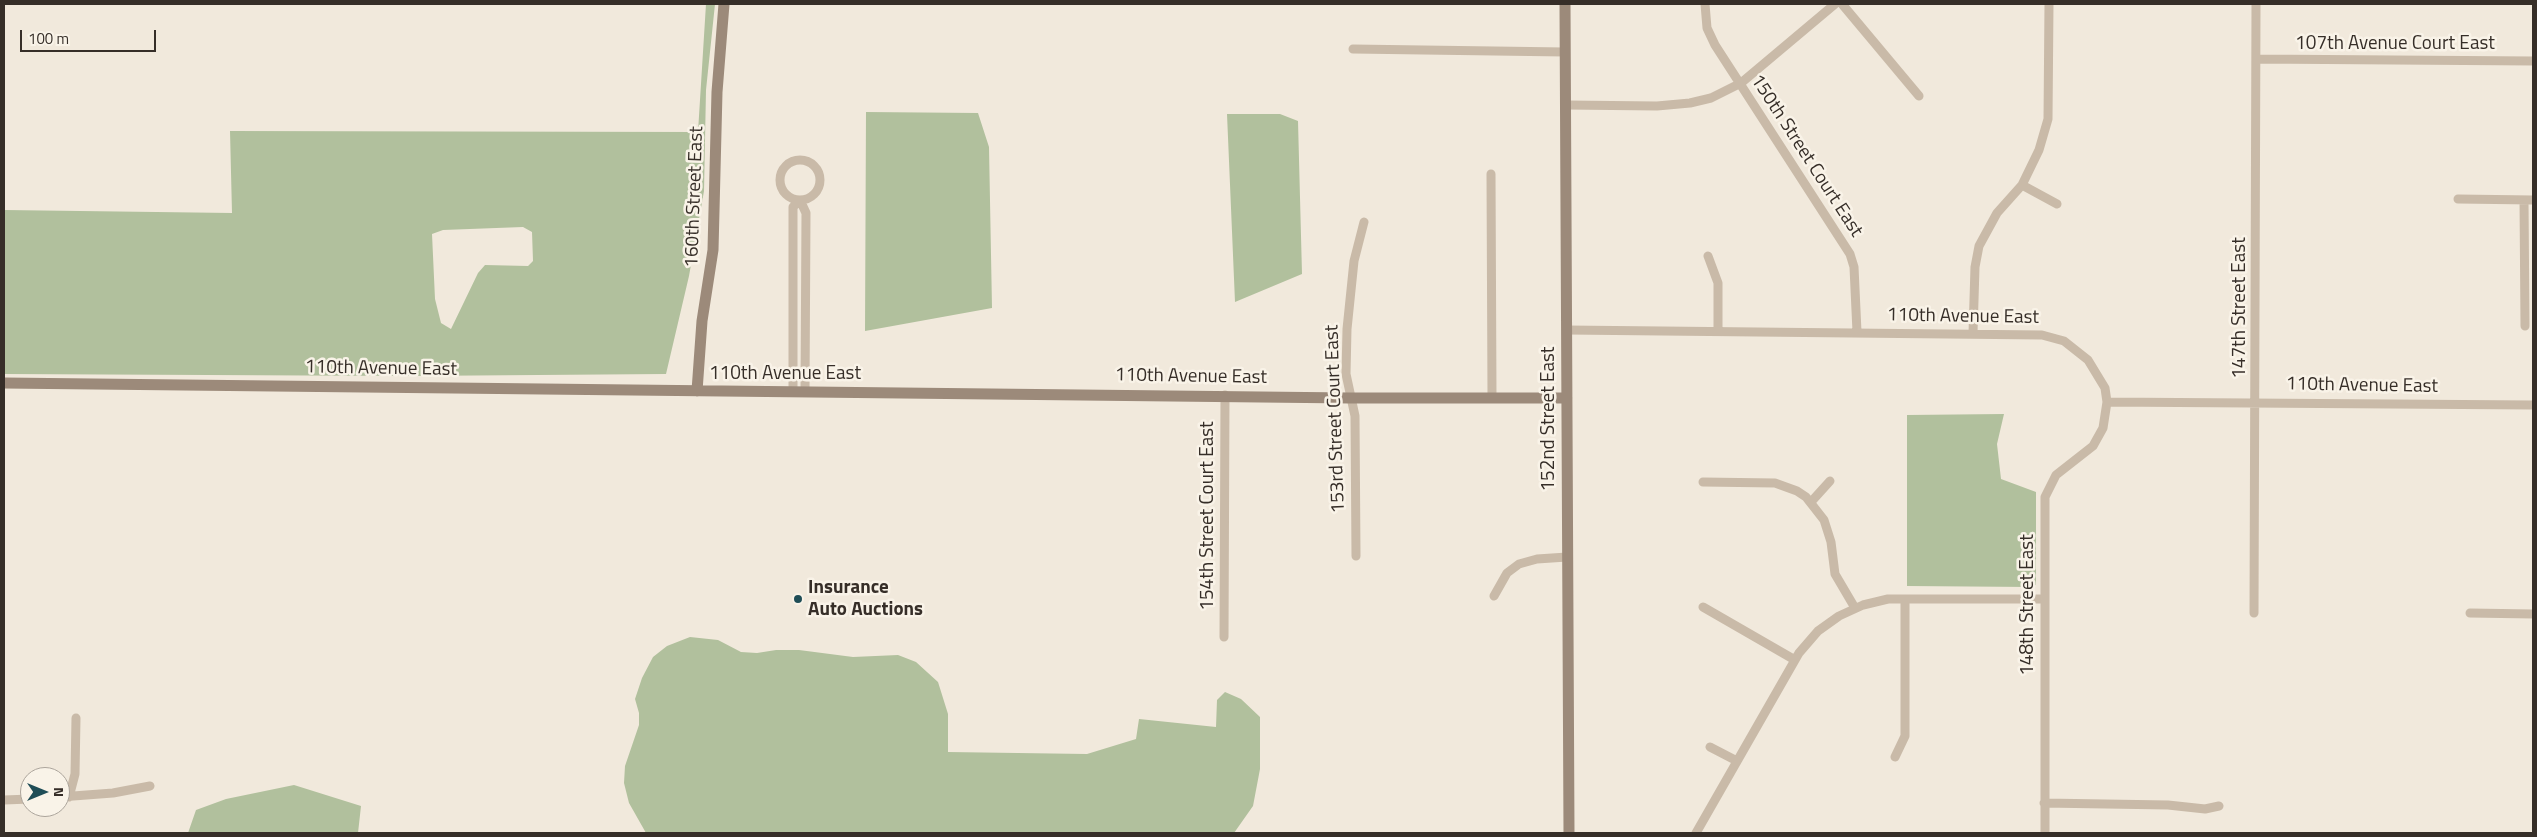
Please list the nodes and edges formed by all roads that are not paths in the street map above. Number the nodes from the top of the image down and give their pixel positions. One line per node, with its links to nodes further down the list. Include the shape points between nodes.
1 (724, 4): 29 (street, 160th Street East, via 717,92 713,250 702,321)
2 (1565, 4): 9 (street, 152nd Street East)
3 (1705, 4): 12 (street, 150th Street Court East, via 1707,28 1732,75)
4 (1835, 4): 12 (street)
5 (1842, 4): 13 (street)
6 (2049, 4): 16 (street, via 2048,119 2039,150)
7 (2256, 4): 10 (street, 147th Street East)
8 (1353, 49): 9 (street)
9 (1565, 52): 14 (street, 152nd Street East)
10 (2256, 60): 11 (street, 107th Avenue Court East); 36 (street, 147th Street East)
11 (2533, 61)
12 (1741, 84): 14 (street, via 1711,98 1690,103); 26 (street, 150th Street Court East, via 1850,254 1854,267)
13 (1919, 96)
14 (1566, 105): 24 (street, 152nd Street East)
15 (1491, 174): 32 (street)
16 (2022, 185): 20 (street); 27 (street, via 1997,213 1980,246 1975,267)
17 (2458, 199): 19 (street)
18 (800, 200): 18 (street, via 812,195 819,177 814,166 795,160 784,167 780,179 783,191); 30 (street, via 806,213); 30 (street, via 793,207)
19 (2529, 200): 23 (street)
20 (2057, 204)
21 (1364, 222): 33 (street, 153rd Street Court East, via 1349,291 1346,374)
22 (1708, 256): 25 (street, via 1718,283)
23 (2525, 326)
24 (1566, 330): 25 (street, 110th Avenue East); 34 (street, 152nd Street East)
25 (1718, 331): 26 (street, 110th Avenue East)
26 (1857, 332): 27 (street, 110th Avenue East)
27 (1973, 333): 35 (street, 110th Avenue East, via 2042,335 2064,341 2081,352 2094,368 2105,388)
28 (4, 383): 29 (street, 110th Avenue East)
29 (697, 391): 30 (street, 110th Avenue East)
30 (799, 392): 31 (street, 110th Avenue East)
31 (1225, 396): 33 (street, 110th Avenue East); 51 (street, 154th Street Court East)
32 (1492, 397): 33 (street, 110th Avenue East); 34 (street, 110th Avenue East)
33 (1350, 398): 41 (street, 153rd Street Court East, via 1355,416)
34 (1567, 398): 42 (street, 152nd Street East)
35 (2107, 402): 36 (street, 110th Avenue East); 45 (street, 148th Street East, via 2097,442 2056,475 2046,491)
36 (2256, 402): 37 (street, 110th Avenue East); 48 (street, 147th Street East)
37 (2533, 405)
38 (1830, 481): 40 (street)
39 (1703, 482): 40 (street, via 1775,483 1797,491)
40 (1811, 502): 47 (street, via 1828,531 1835,574)
41 (1356, 556)
42 (1567, 557): 43 (street, via 1519,564 1507,573); 64 (street, 152nd Street East)
43 (1494, 596)
44 (1905, 599): 45 (street); 47 (street); 55 (street, via 1905,736)
45 (2044, 599): 62 (street, 148th Street East)
46 (1703, 607): 52 (street)
47 (1855, 608): 52 (street, via 1818,631)
48 (2254, 613)
49 (2470, 613): 50 (street)
50 (2533, 614)
51 (1224, 637)
52 (1795, 660): 56 (street)
53 (76, 718): 57 (street, via 75,774)
54 (1710, 748): 56 (street)
55 (1895, 757)
56 (1737, 761): 65 (street)
57 (70, 786)
58 (150, 786): 59 (street)
59 (70, 797)
60 (20, 799): 61 (street)
61 (4, 800)
62 (2044, 803): 63 (street, via 2168,805 2205,809); 66 (street, 148th Street East)
63 (2219, 806)
64 (1569, 833)
65 (1698, 833)
66 (2045, 833)

